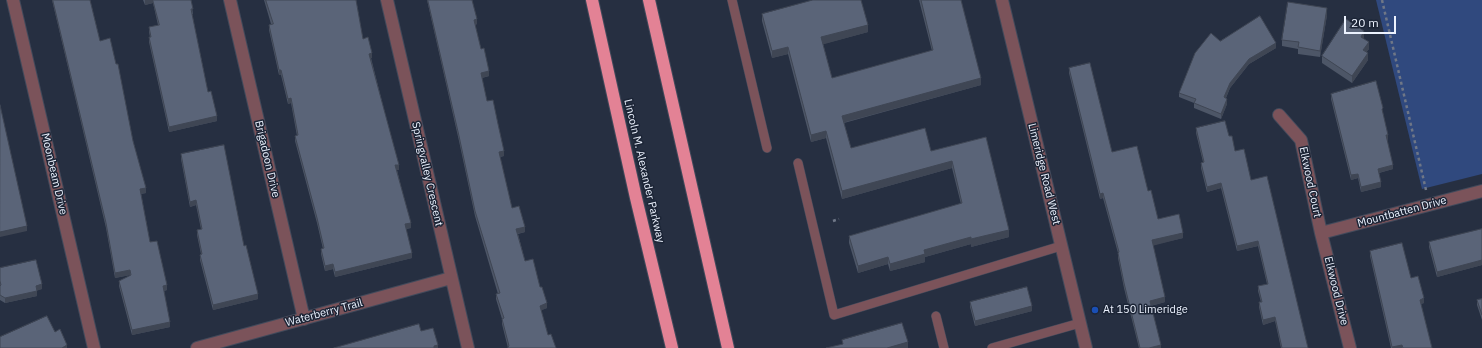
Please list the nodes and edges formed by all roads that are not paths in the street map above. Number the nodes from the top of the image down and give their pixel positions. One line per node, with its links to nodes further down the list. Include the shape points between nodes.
1 (13, 0): 18 (street, Moonbeam Drive)
2 (230, 0): 16 (street, Brigadoon Drive)
3 (387, 0): 14 (street, Springvalley Crescent)
4 (592, 0): 21 (highway, Lincoln M. Alexander Parkway)
5 (649, 0): 22 (highway)
6 (1002, 0): 13 (street, Limeridge Road West)
7 (735, 1): 9 (lane)
8 (1279, 115): 12 (street, Elkwood Court, via 1301,140)
9 (767, 148)
10 (798, 163): 13 (lane, via 834,315)
11 (1482, 191): 12 (street, Mountbatten Drive)
12 (1321, 233): 26 (street, Elkwood Drive)
13 (1061, 246): 17 (street, Limeridge Road West)
14 (451, 278): 16 (street, Waterberry Trail); 20 (street, Springvalley Crescent)
15 (936, 316): 23 (lane)
16 (304, 319): 19 (street, Waterberry Trail)
17 (1080, 323): 24 (lane); 25 (street, Limeridge Road West)
18 (94, 348)
19 (197, 348)
20 (468, 348)
21 (672, 348)
22 (728, 348)
23 (944, 348)
24 (992, 348)
25 (1086, 348)
26 (1350, 348)

